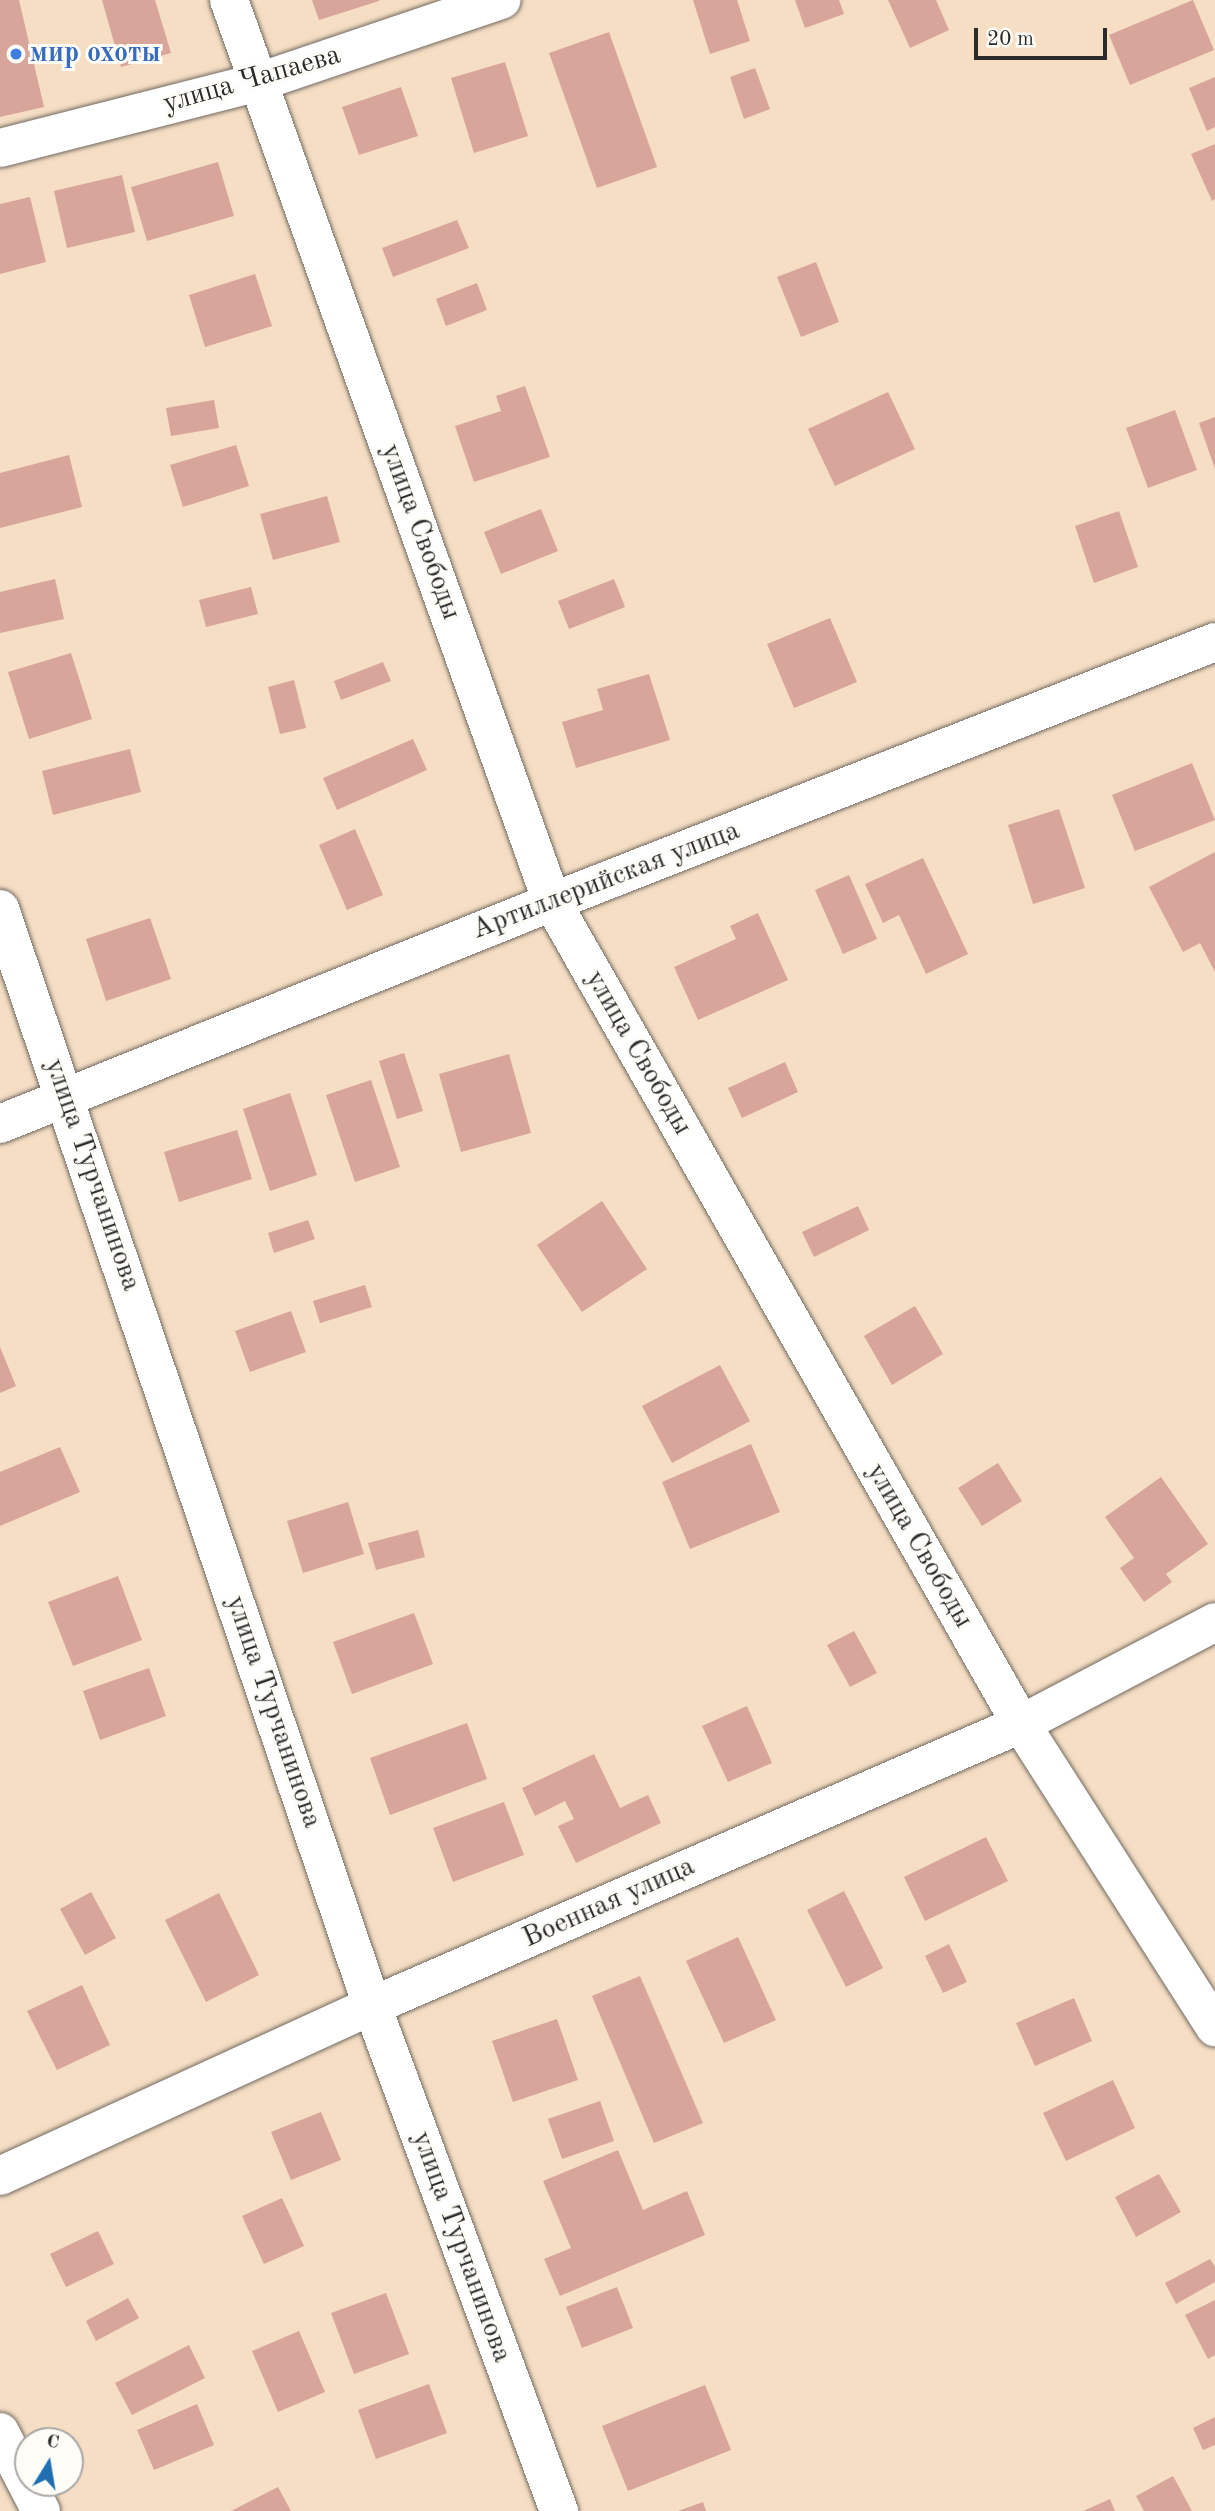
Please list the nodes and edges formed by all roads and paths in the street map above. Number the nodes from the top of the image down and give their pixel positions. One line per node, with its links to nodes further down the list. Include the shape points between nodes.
1 (229, 0): 3 (street, улица Свободы)
2 (501, 0): 3 (street, улица Чапаева)
3 (259, 82): 4 (street, улица Чапаева); 6 (street, улица Свободы)
4 (0, 148)
5 (1215, 642): 6 (street, Артиллерийская улица)
6 (552, 902): 8 (street, Артиллерийская улица); 11 (street, улица Свободы)
7 (0, 909): 8 (street, улица Турчанинова)
8 (65, 1096): 9 (street, Артиллерийская улица); 12 (street, улица Турчанинова)
9 (0, 1124)
10 (1215, 1622): 11 (street, Военная улица)
11 (1021, 1724): 12 (street, Военная улица); 13 (street, улица Свободы)
12 (372, 2006): 14 (street, Военная улица); 17 (street, улица Турчанинова)
13 (1215, 2027)
14 (0, 2176)
15 (0, 2432): 16 (street)
16 (41, 2511)
17 (559, 2511)

